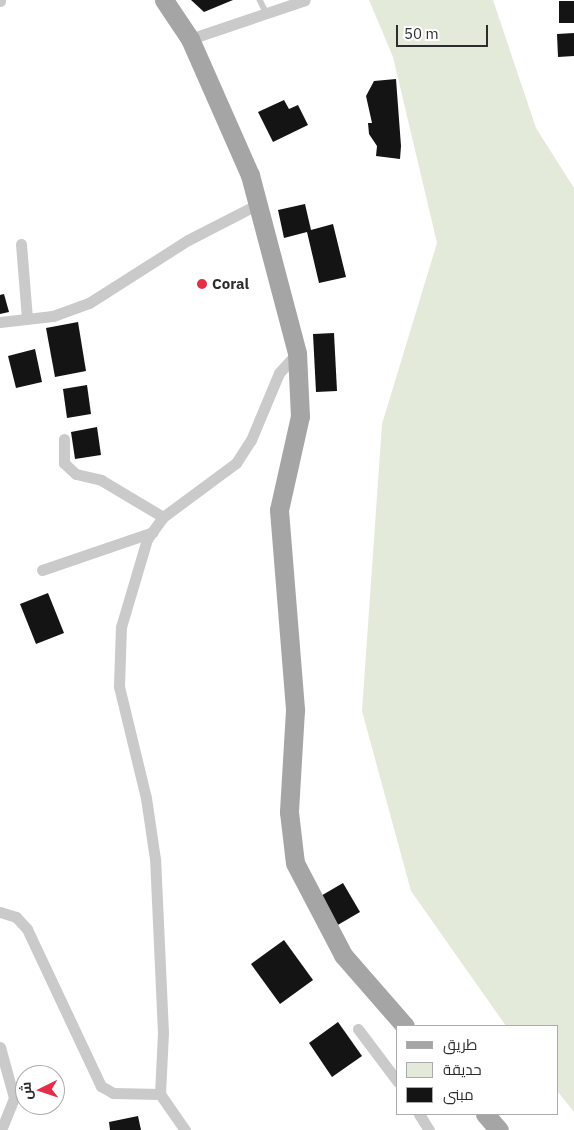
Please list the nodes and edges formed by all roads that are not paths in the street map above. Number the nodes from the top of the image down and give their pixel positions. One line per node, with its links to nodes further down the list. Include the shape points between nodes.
1 (164, 0): 5 (main road)
2 (260, 0): 4 (lane)
3 (305, 0): 4 (street)
4 (267, 15): 5 (street)
5 (190, 39): 6 (main road)
6 (260, 203): 8 (street, via 188,240 110,293 53,316); 10 (main road)
7 (21, 244): 8 (street)
8 (27, 318): 9 (street)
9 (0, 322)
10 (297, 353): 12 (street, via 276,378 251,440 236,463); 16 (main road, via 300,416 279,510 294,710 291,843 300,878 342,955)
11 (64, 439): 12 (street, via 64,463 76,474 101,480)
12 (163, 517): 13 (street)
13 (153, 532): 14 (street); 20 (street, via 132,579 116,666 146,798 155,859 163,1033)
14 (42, 570)
15 (0, 912): 20 (street, via 16,917 27,929 102,1086 113,1093)
16 (404, 1025)
17 (358, 1029): 19 (street)
18 (0, 1047): 23 (street, via 14,1098)
19 (396, 1079)
20 (160, 1094): 24 (street)
21 (420, 1115): 25 (street)
22 (486, 1115): 26 (main road)
23 (1, 1130)
24 (185, 1130)
25 (429, 1130)
26 (499, 1130)

